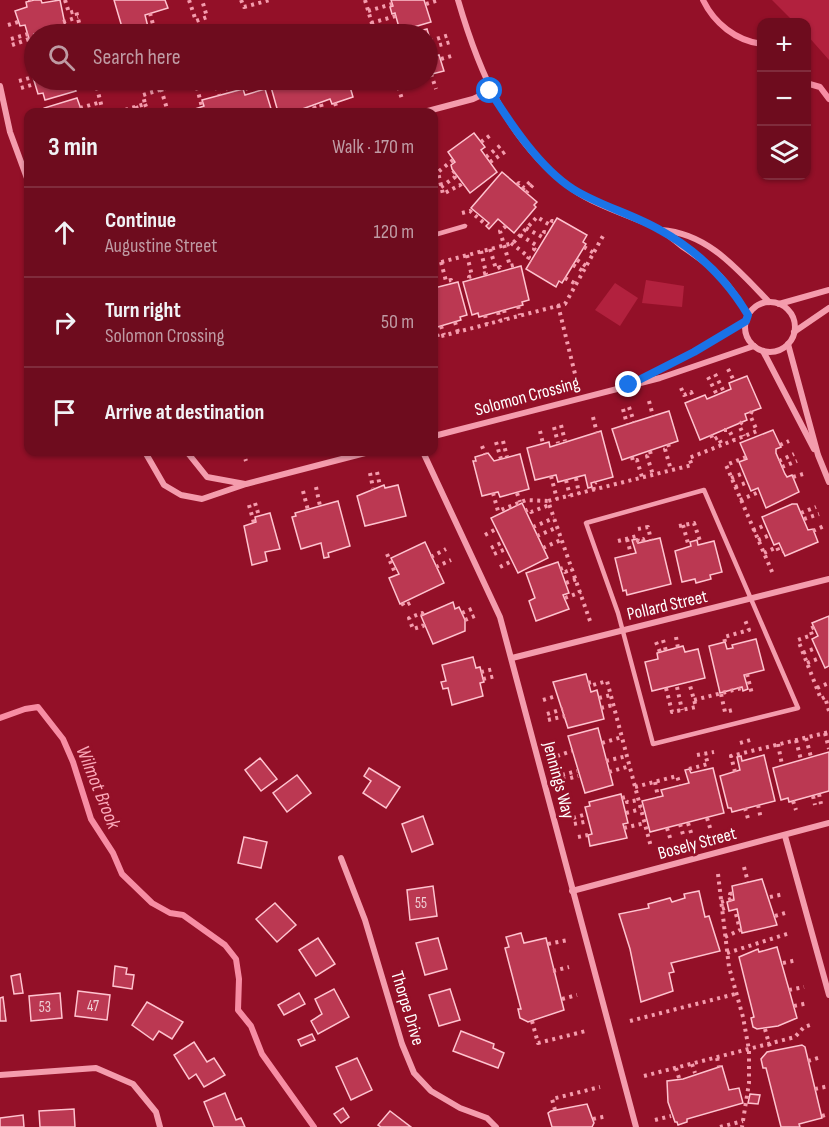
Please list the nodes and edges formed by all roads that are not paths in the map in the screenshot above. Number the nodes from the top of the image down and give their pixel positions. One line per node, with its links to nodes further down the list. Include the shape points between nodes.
1 (458, 0): 3 (street)
2 (0, 86): 5 (street, via 10,132)
3 (490, 91): 4 (street); 7 (street, via 522,138 571,188)
4 (438, 108)
5 (24, 170)
6 (465, 226): 8 (lane)
7 (660, 230): 10 (street, via 683,231 717,251); 13 (street, via 720,274)
8 (438, 234)
9 (829, 290): 11 (street)
10 (769, 302): 11 (street); 13 (street, via 753,309)
11 (779, 304): 14 (street, via 790,313)
12 (829, 308): 14 (street)
13 (747, 318): 16 (street, via 745,330); 18 (street, Solomon Crossing, via 694,352)
14 (794, 332): 15 (street)
15 (788, 344): 17 (street); 20 (street)
16 (754, 346): 17 (street); 18 (street, Solomon Crossing)
17 (763, 351): 20 (street)
18 (629, 385): 19 (street, Solomon Crossing)
19 (438, 435)
20 (818, 455): 25 (street)
21 (146, 456): 26 (street, via 158,478 181,495 202,499)
22 (190, 456): 26 (street, via 207,477)
23 (354, 456): 26 (street)
24 (425, 456): 30 (street, Jennings Way, via 500,617)
25 (829, 482)
26 (246, 484)
27 (829, 579): 28 (street, Pollard Street)
28 (750, 601): 29 (street, Pollard Street); 29 (lane, via 704,490 586,523); 29 (lane, via 798,708 652,744)
29 (624, 631): 30 (street, Pollard Street)
30 (512, 658): 34 (street, Jennings Way)
31 (829, 823): 32 (street, Bosely Street)
32 (784, 836): 34 (street, Bosely Street); 35 (street)
33 (341, 858): 38 (street, Thorpe Drive, via 414,1073 431,1091 488,1118)
34 (572, 891): 39 (street, Jennings Way)
35 (829, 995)
36 (0, 1074): 37 (street, via 96,1068 133,1084 156,1112)
37 (160, 1127)
38 (496, 1127)
39 (636, 1127)

